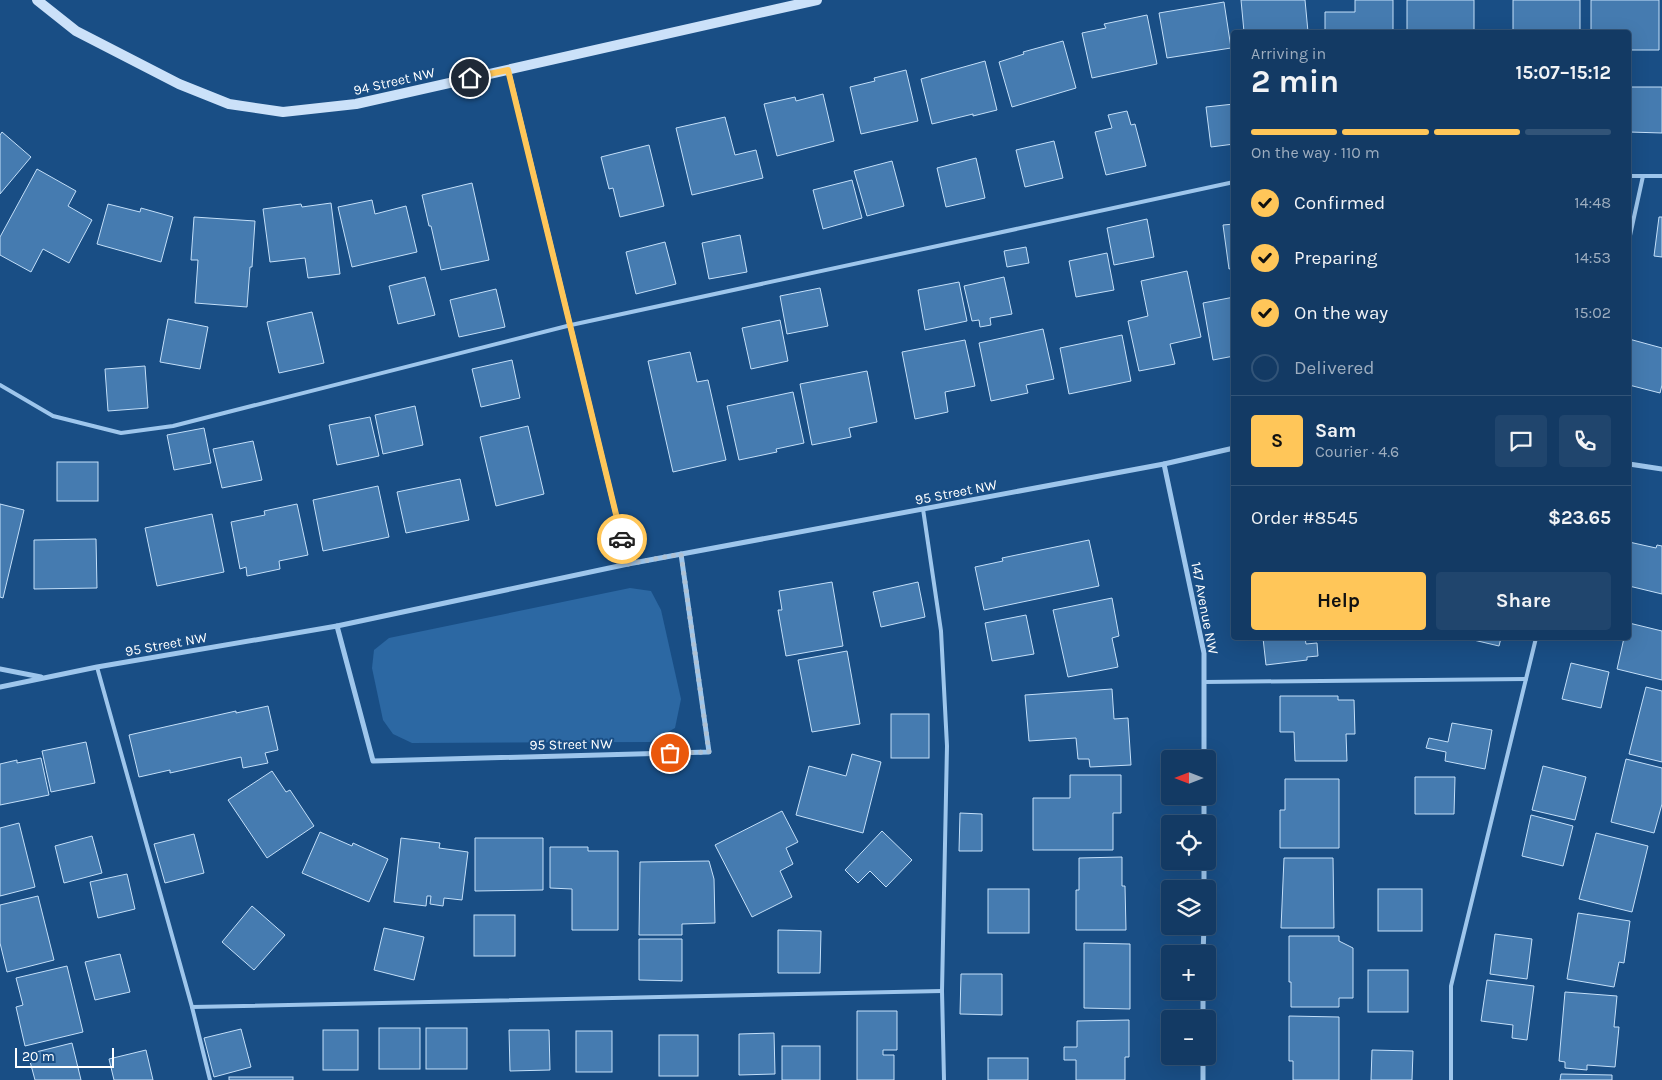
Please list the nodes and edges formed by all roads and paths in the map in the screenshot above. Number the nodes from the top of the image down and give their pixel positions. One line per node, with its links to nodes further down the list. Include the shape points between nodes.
1 (37, 0): 3 (street, 94 Street NW, via 76,31 179,84 229,104 283,112 356,104)
2 (817, 0): 3 (street, 94 Street NW)
3 (508, 70): 9 (street)
4 (1631, 176): 5 (lane)
5 (1644, 176): 6 (lane); 8 (lane)
6 (1662, 176)
7 (1231, 183): 9 (lane)
8 (1631, 231)
9 (571, 325): 10 (lane, via 173,426 121,433 53,416); 17 (street)
10 (0, 385)
11 (1231, 449): 12 (street, 95 Street NW)
12 (1164, 464): 15 (street, 95 Street NW); 24 (street, 147 Avenue NW, via 1204,653)
13 (1631, 464): 14 (street)
14 (1662, 469)
15 (923, 509): 16 (street, 95 Street NW); 27 (lane, via 941,632 947,746)
16 (681, 554): 17 (street, 95 Street NW); 18 (street, 95 Street NW, via 709,752 373,760)
17 (628, 564): 18 (street, 95 Street NW)
18 (337, 626): 20 (street, 95 Street NW)
19 (1536, 640): 23 (lane)
20 (97, 667): 22 (street, 95 Street NW); 28 (lane)
21 (0, 669): 22 (street)
22 (44, 678): 25 (street, 95 Street NW)
23 (1526, 678): 24 (lane); 33 (lane, via 1451,986)
24 (1204, 682): 26 (street, 147 Avenue NW)
25 (0, 687)
26 (1204, 750)
27 (942, 991): 28 (lane); 31 (lane)
28 (192, 1007): 30 (lane)
29 (1203, 1065): 32 (street)
30 (210, 1080)
31 (944, 1080)
32 (1203, 1080)
33 (1451, 1080)

